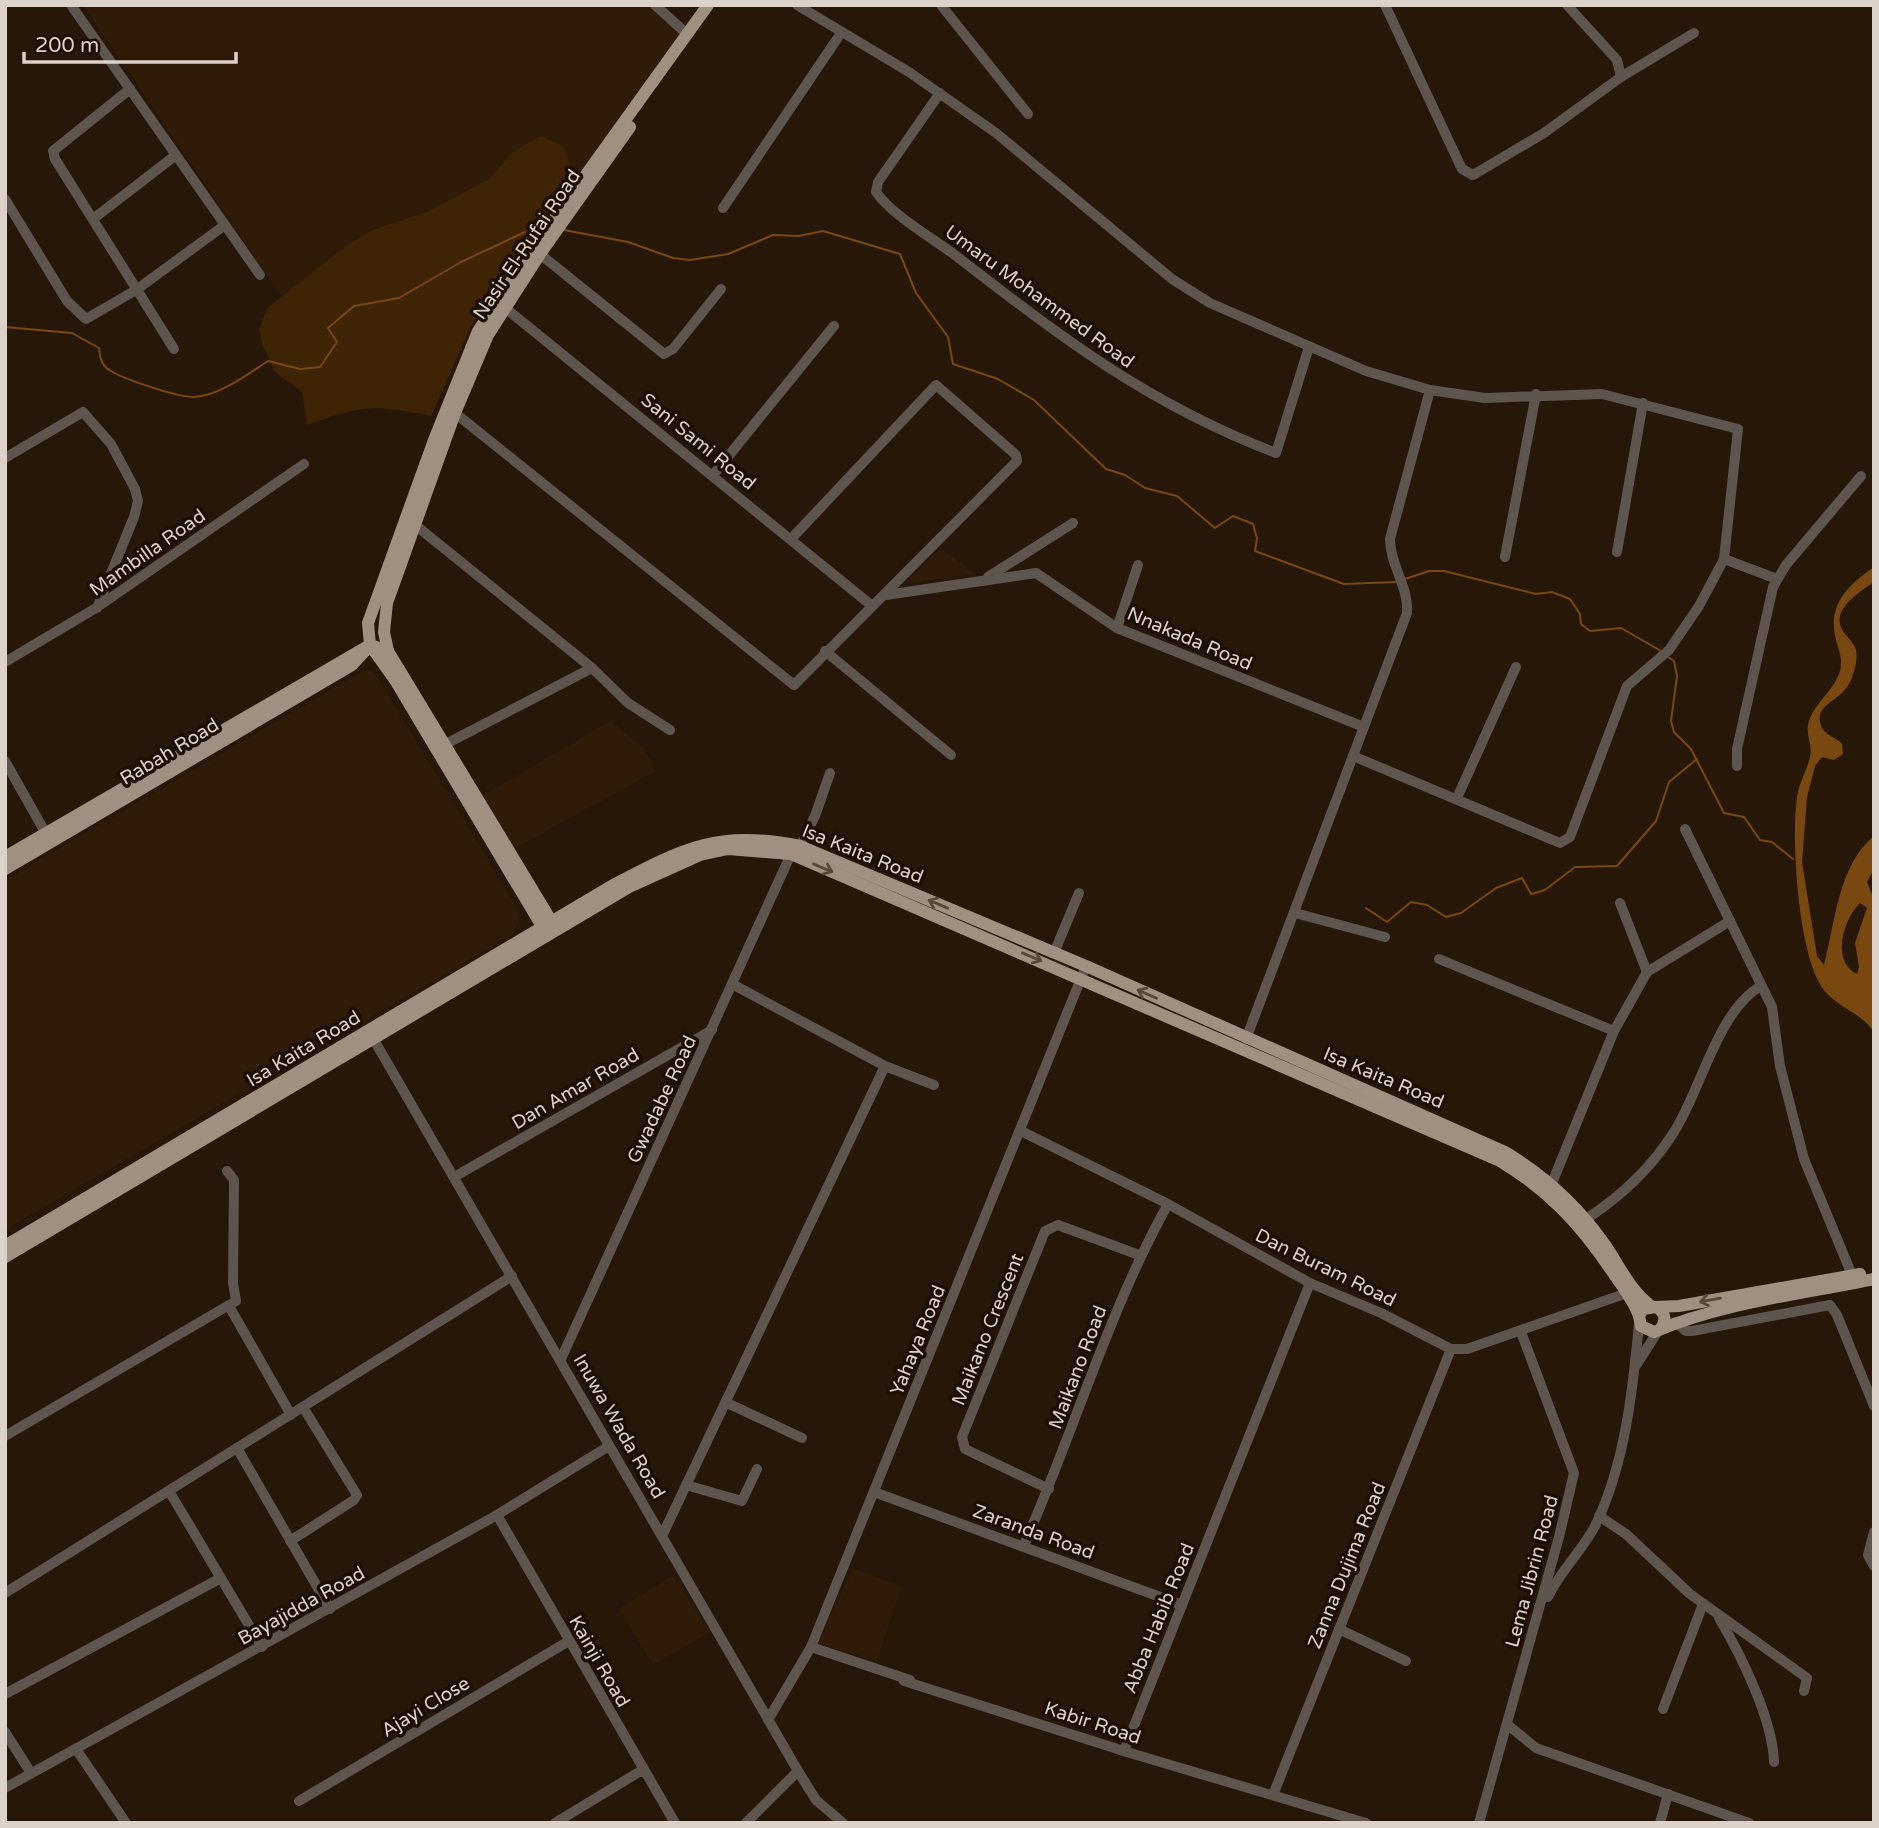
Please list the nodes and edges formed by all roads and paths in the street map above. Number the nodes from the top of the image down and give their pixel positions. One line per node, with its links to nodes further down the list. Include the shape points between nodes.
1 (71, 5): 13 (street)
2 (655, 5): 11 (street)
3 (708, 5): 11 (main road, Nasir El-Rufai Road)
4 (717, 5): 17 (main road, Nasir El-Rufai Road)
5 (797, 5): 9 (street)
6 (941, 5): 15 (street)
7 (1385, 5): 12 (street, via 1468,174 1478,174 1544,133)
8 (1567, 5): 12 (street, via 1617,60)
9 (841, 33): 14 (street); 19 (street)
10 (1694, 33): 12 (street)
11 (687, 34): 17 (main road, Nasir El-Rufai Road)
12 (1621, 77)
13 (130, 89): 16 (street); 20 (street, via 53,151)
14 (940, 93): 28 (street, via 996,133 1172,279 1210,303); 28 (street, Umaru Mohammed Road, via 878,182 876,192 1061,337 1203,424 1276,453)
15 (1028, 114)
16 (176, 155): 20 (street); 21 (street)
17 (584, 184): 22 (main road, Nasir El-Rufai Road); 51 (main road, Nasir El-Rufai Road, via 478,331)
18 (5, 199): 25 (street, via 67,301 86,319)
19 (723, 208)
20 (93, 219): 25 (street)
21 (225, 225): 23 (street); 25 (street)
22 (540, 254): 24 (street, via 664,354 673,349); 26 (main road, Nasir El-Rufai Road)
23 (260, 275)
24 (720, 289)
25 (136, 290): 29 (street)
26 (504, 307): 33 (main road, Nasir El-Rufai Road); 36 (street, Sani Sami Road)
27 (834, 326): 36 (street)
28 (1309, 347): 30 (street, via 1366,371)
29 (174, 349)
30 (1430, 390): 31 (street, via 1485,398); 61 (street, via 1390,539 1408,599 1407,613)
31 (1536, 394): 32 (street, via 1602,394); 42 (street)
32 (1643, 402): 41 (street); 43 (street, via 1738,429)
33 (455, 413): 39 (main road, Nasir El-Rufai Road); 55 (street, via 789,684 797,684)
34 (5, 458): 49 (street, via 83,412 111,444 138,501)
35 (304, 464): 49 (street, Mambilla Road)
36 (713, 475): 40 (street, Sani Sami Road)
37 (1861, 476): 45 (street)
38 (1073, 523): 46 (street)
39 (414, 524): 50 (main road, Nasir El-Rufai Road); 60 (street)
40 (791, 539): 47 (street, via 936,385 1014,450 1017,461); 48 (street, Sani Sami Road)
41 (1617, 552)
42 (1505, 557)
43 (1724, 559): 45 (street); 69 (street, via 1669,650 1623,692 1564,842)
44 (1138, 565): 52 (street)
45 (1777, 579): 67 (street, via 1737,749)
46 (982, 581): 47 (street, Nnakada Road); 52 (street, Nnakada Road, via 1036,573)
47 (886, 595): 48 (street)
48 (871, 605): 55 (street)
49 (96, 608): 57 (street, Mambilla Road)
50 (385, 620): 53 (main road, Nasir El-Rufai Road); 54 (main road)
51 (368, 623): 53 (main road, Nasir El-Rufai Road); 56 (main road)
52 (1117, 628): 61 (street, Nnakada Road)
53 (370, 645): 54 (main road); 56 (main road, Nasir El-Rufai Road); 58 (main road)
54 (388, 651): 63 (main road)
55 (825, 651): 64 (street)
56 (350, 661): 58 (main road); 71 (main road, Rabah Road)
57 (5, 662)
58 (386, 666): 63 (main road)
59 (1516, 667): 69 (street)
60 (592, 668): 62 (street, via 628,703); 63 (street)
61 (1364, 727): 65 (street)
62 (670, 730)
63 (440, 747): 77 (main road)
64 (951, 755)
65 (1353, 756): 69 (street); 78 (street)
66 (5, 761): 71 (street)
67 (1737, 766)
68 (830, 774): 72 (street, Gwadabe Road)
69 (1457, 798)
70 (1685, 829): 80 (street)
71 (49, 838): 73 (main road, Rabah Road); 74 (main road, Rabah Road)
72 (796, 850): 79 (main road, Isa Kaita Road, via 769,839 697,844); 81 (main road, Isa Kaita Road, via 728,849 700,855); 84 (main road, Isa Kaita Road, one-way to 72); 86 (main road, Isa Kaita Road, one-way to 86); 88 (street, Gwadabe Road)
73 (5, 857)
74 (5, 870)
75 (1079, 893): 84 (street)
76 (1620, 903): 87 (street)
77 (535, 905): 79 (main road); 81 (main road); 83 (main road)
78 (1295, 913): 82 (street); 92 (street)
79 (566, 914): 81 (main road, Isa Kaita Road)
80 (1730, 921): 87 (street); 89 (street)
81 (550, 929): 83 (main road, Isa Kaita Road); 93 (main road, Isa Kaita Road)
82 (1385, 937)
83 (518, 942): 103 (main road, Isa Kaita Road)
84 (1054, 953): 86 (main road, Isa Kaita Road)
85 (1439, 959): 91 (street)
86 (1083, 972): 92 (main road, Isa Kaita Road, one-way to 86); 96 (street, Yahaya Road); 97 (main road, Isa Kaita Road)
87 (1647, 972): 91 (street)
88 (732, 984): 90 (street, Gwadabe Road); 94 (street)
89 (1761, 986): 102 (street, via 1731,1014 1673,1133 1612,1202); 107 (street, via 1776,1022 1780,1066 1804,1159)
90 (712, 1030): 99 (street, Dan Amar Road); 119 (street, Gwadabe Road)
91 (1614, 1031): 100 (street)
92 (1246, 1038): 97 (main road, Isa Kaita Road)
93 (374, 1040): 99 (street, Inuwa Wada Road); 105 (main road, Isa Kaita Road)
94 (885, 1066): 95 (street); 121 (street)
95 (934, 1085)
96 (1021, 1130): 101 (street, Dan Buram Road); 133 (street, Yahaya Road)
97 (1458, 1136): 100 (main road, Isa Kaita Road, via 1505,1152); 111 (main road, Isa Kaita Road, via 1544,1190 1578,1224)
98 (227, 1171): 112 (street, via 234,1180 236,1301)
99 (454, 1177): 108 (street, Inuwa Wada Road)
100 (1552, 1183): 102 (main road, Isa Kaita Road)
101 (1168, 1204): 104 (street, Maikano Road); 110 (street, Dan Buram Road)
102 (1586, 1219): 113 (main road, Isa Kaita Road, via 1632,1289)
103 (5, 1246)
104 (1139, 1255): 131 (street, Maikano Road); 131 (street, Maikano Crescent, via 1058,1225 1045,1231 962,1437 965,1449)
105 (5, 1257)
106 (1874, 1271): 107 (main road)
107 (1852, 1275): 113 (main road, one-way to 113)
108 (512, 1276): 119 (street, Inuwa Wada Road); 123 (street)
109 (1874, 1279): 115 (main road)
110 (1310, 1283): 118 (street, Dan Buram Road); 146 (street, Abba Habib Road)
111 (1627, 1293): 114 (main road, Isa Kaita Road); 117 (street)
112 (229, 1306): 124 (street); 125 (street)
113 (1653, 1307): 114 (main road, via 1643,1309); 116 (main road, via 1664,1316)
114 (1639, 1320): 116 (main road, via 1646,1331); 120 (street)
115 (1675, 1322): 116 (main road); 122 (street, via 1692,1331 1830,1304)
116 (1659, 1330): 120 (street)
117 (1521, 1332): 118 (street, via 1467,1349); 138 (street, Lema Jibrin Road, via 1574,1473)
118 (1451, 1349): 149 (street, Zanna Dujima Road)
119 (561, 1359): 127 (street, Inuwa Wada Road)
120 (1635, 1367): 135 (street)
121 (727, 1403): 126 (street); 130 (street)
122 (1874, 1406)
123 (303, 1407): 124 (street); 139 (street, via 357,1495)
124 (291, 1415): 128 (street)
125 (5, 1436)
126 (802, 1438)
127 (609, 1446): 134 (street, Bayajidda Road); 137 (street, Inuwa Wada Road)
128 (237, 1448): 132 (street); 139 (street)
129 (757, 1469): 130 (street, via 742,1502)
130 (686, 1485): 137 (street)
131 (1049, 1489): 141 (street, Maikano Road)
132 (169, 1491): 143 (street); 144 (street)
133 (874, 1492): 141 (street, Zaranda Road); 153 (street, Yahaya Road)
134 (497, 1515): 147 (street, Bayajidda Road); 150 (street, Kainji Road)
135 (1600, 1516): 140 (street); 145 (street)
136 (1874, 1532): 142 (street, via 1868,1555)
137 (662, 1536): 159 (street, Inuwa Wada Road)
138 (1559, 1537): 140 (street, via 1569,1544); 151 (street, Lema Jibrin Road)
139 (290, 1541): 147 (street)
140 (1584, 1542): 151 (street, via 1552,1588)
141 (1024, 1545): 146 (street, Zaranda Road)
142 (1874, 1566)
143 (220, 1578): 152 (street); 157 (street)
144 (5, 1593)
145 (1703, 1604): 148 (street); 158 (street)
146 (1182, 1605): 163 (street, Abba Habib Road)
147 (330, 1609): 152 (street, Bayajidda Road)
148 (1717, 1615): 156 (street, via 1807,1678); 164 (street, via 1770,1726)
149 (1339, 1629): 154 (street); 170 (street, Zanna Dujima Road)
150 (569, 1641): 166 (street, Kainji Road); 171 (street, Ajayi Close)
151 (1529, 1646): 160 (street, Lema Jibrin Road)
152 (262, 1647): 162 (street, Bayajidda Road)
153 (811, 1647): 159 (street, Yahaya Road); 163 (street, Kabir Road)
154 (1405, 1661)
155 (904, 1681): 163 (street)
156 (1804, 1690)
157 (5, 1694)
158 (1663, 1709)
159 (768, 1720): 165 (street, Inuwa Wada Road)
160 (1508, 1725): 169 (street, via 1536,1748); 178 (street, Lema Jibrin Road)
161 (5, 1732): 167 (street)
162 (76, 1749): 167 (street, Bayajidda Road); 172 (street)
163 (1124, 1751): 170 (street, Kabir Road)
164 (1774, 1762)
165 (798, 1771): 175 (street); 176 (street, Inuwa Wada Road, via 816,1800)
166 (644, 1772): 173 (street); 174 (street, Kainji Road)
167 (31, 1773): 168 (street, Bayajidda Road)
168 (5, 1788)
169 (1668, 1794): 179 (street); 180 (street)
170 (1273, 1795): 177 (street, Kabir Road)
171 (299, 1801)
172 (126, 1823)
173 (555, 1823)
174 (675, 1823)
175 (746, 1823)
176 (842, 1823)
177 (1367, 1823)
178 (1479, 1823)
179 (1660, 1823)
180 (1749, 1823)

